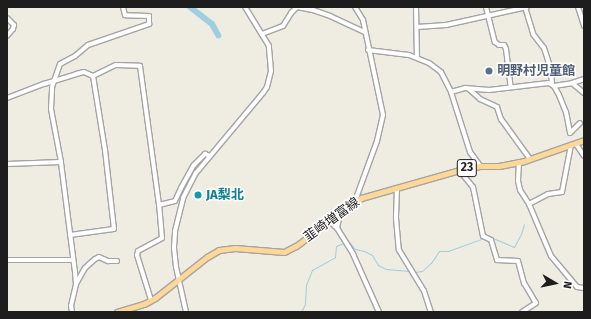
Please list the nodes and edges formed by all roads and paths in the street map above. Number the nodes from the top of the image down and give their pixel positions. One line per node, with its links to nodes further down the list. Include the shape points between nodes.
1 (123, 7): 20 (street, via 125,15 149,16 149,24 88,45 60,64)
2 (246, 7): 14 (street)
3 (297, 7): 13 (street, via 330,16); 14 (street, via 283,26)
4 (355, 7): 13 (street, via 363,20)
5 (416, 7): 12 (street)
6 (486, 7): 9 (street)
7 (526, 7): 9 (street); 22 (street, via 533,34 544,48)
8 (578, 7): 11 (street)
9 (488, 15): 12 (street, via 446,25); 23 (street, via 495,42 504,45 506,49)
10 (7, 18): 15 (street, via 14,27)
11 (584, 26)
12 (417, 27): 17 (street)
13 (365, 32): 16 (street)
14 (262, 34): 31 (street, via 272,62 267,87)
15 (7, 36)
16 (368, 50): 17 (street, via 398,52); 40 (street, via 383,115 377,141)
17 (417, 57): 25 (street, via 442,72)
18 (93, 76): 20 (street, via 84,72); 42 (street, via 116,65 140,66); 46 (street, via 114,229)
19 (584, 79): 21 (street)
20 (53, 82): 27 (street); 34 (street, via 51,110)
21 (572, 83): 22 (street); 26 (street)
22 (553, 85): 23 (street); 28 (street, via 566,112 570,133)
23 (511, 87): 24 (street)
24 (469, 89): 25 (street); 33 (street, via 497,107 501,119)
25 (451, 92): 37 (street, via 470,152)
26 (584, 93)
27 (7, 98)
28 (580, 123)
29 (584, 140): 30 (main road, 韮崎増富線 / 23)
30 (574, 145): 32 (street); 33 (main road, 韮崎増富線 / 23); 41 (street, via 562,192 548,194)
31 (210, 156): 42 (street, via 205,154 194,165 175,201); 50 (street, via 190,183 178,217 174,247)
32 (584, 156)
33 (530, 159): 35 (main road, 韮崎増富線 / 23)
34 (61, 162): 36 (street); 46 (street)
35 (519, 162): 37 (main road, 韮崎増富線 / 23); 41 (street, via 520,190)
36 (7, 164)
37 (480, 166): 38 (main road, 韮崎増富線 / 23)
38 (459, 170): 39 (main road, 韮崎増富線 / 23); 59 (street, via 473,187 483,236 491,240 497,260 518,261 524,283 536,303)
39 (397, 188): 40 (main road, 韮崎増富線 / 23); 58 (street, via 399,250 424,291)
40 (355, 201): 43 (main road, 韮崎増富線 / 23)
41 (529, 204): 52 (street, via 551,256 577,287)
42 (158, 205): 53 (street, via 162,238 138,251 137,255)
43 (340, 214): 44 (main road, 韮崎増富線 / 23); 45 (street)
44 (329, 221): 45 (street); 50 (main road, 韮崎増富線 / 23, via 288,251 266,252 235,248 219,250)
45 (338, 228): 57 (street, via 353,254)
46 (70, 235): 48 (street)
47 (7, 260): 48 (street)
48 (73, 260): 51 (street)
49 (117, 261): 51 (street, via 99,257 95,259)
50 (179, 279): 53 (main road, 韮崎増富線 / 23); 56 (street)
51 (76, 284): 54 (street)
52 (584, 288)
53 (151, 300): 55 (main road, 韮崎増富線 / 23)
54 (72, 312)
55 (117, 312)
56 (186, 312)
57 (379, 312)
58 (431, 312)
59 (522, 312)

